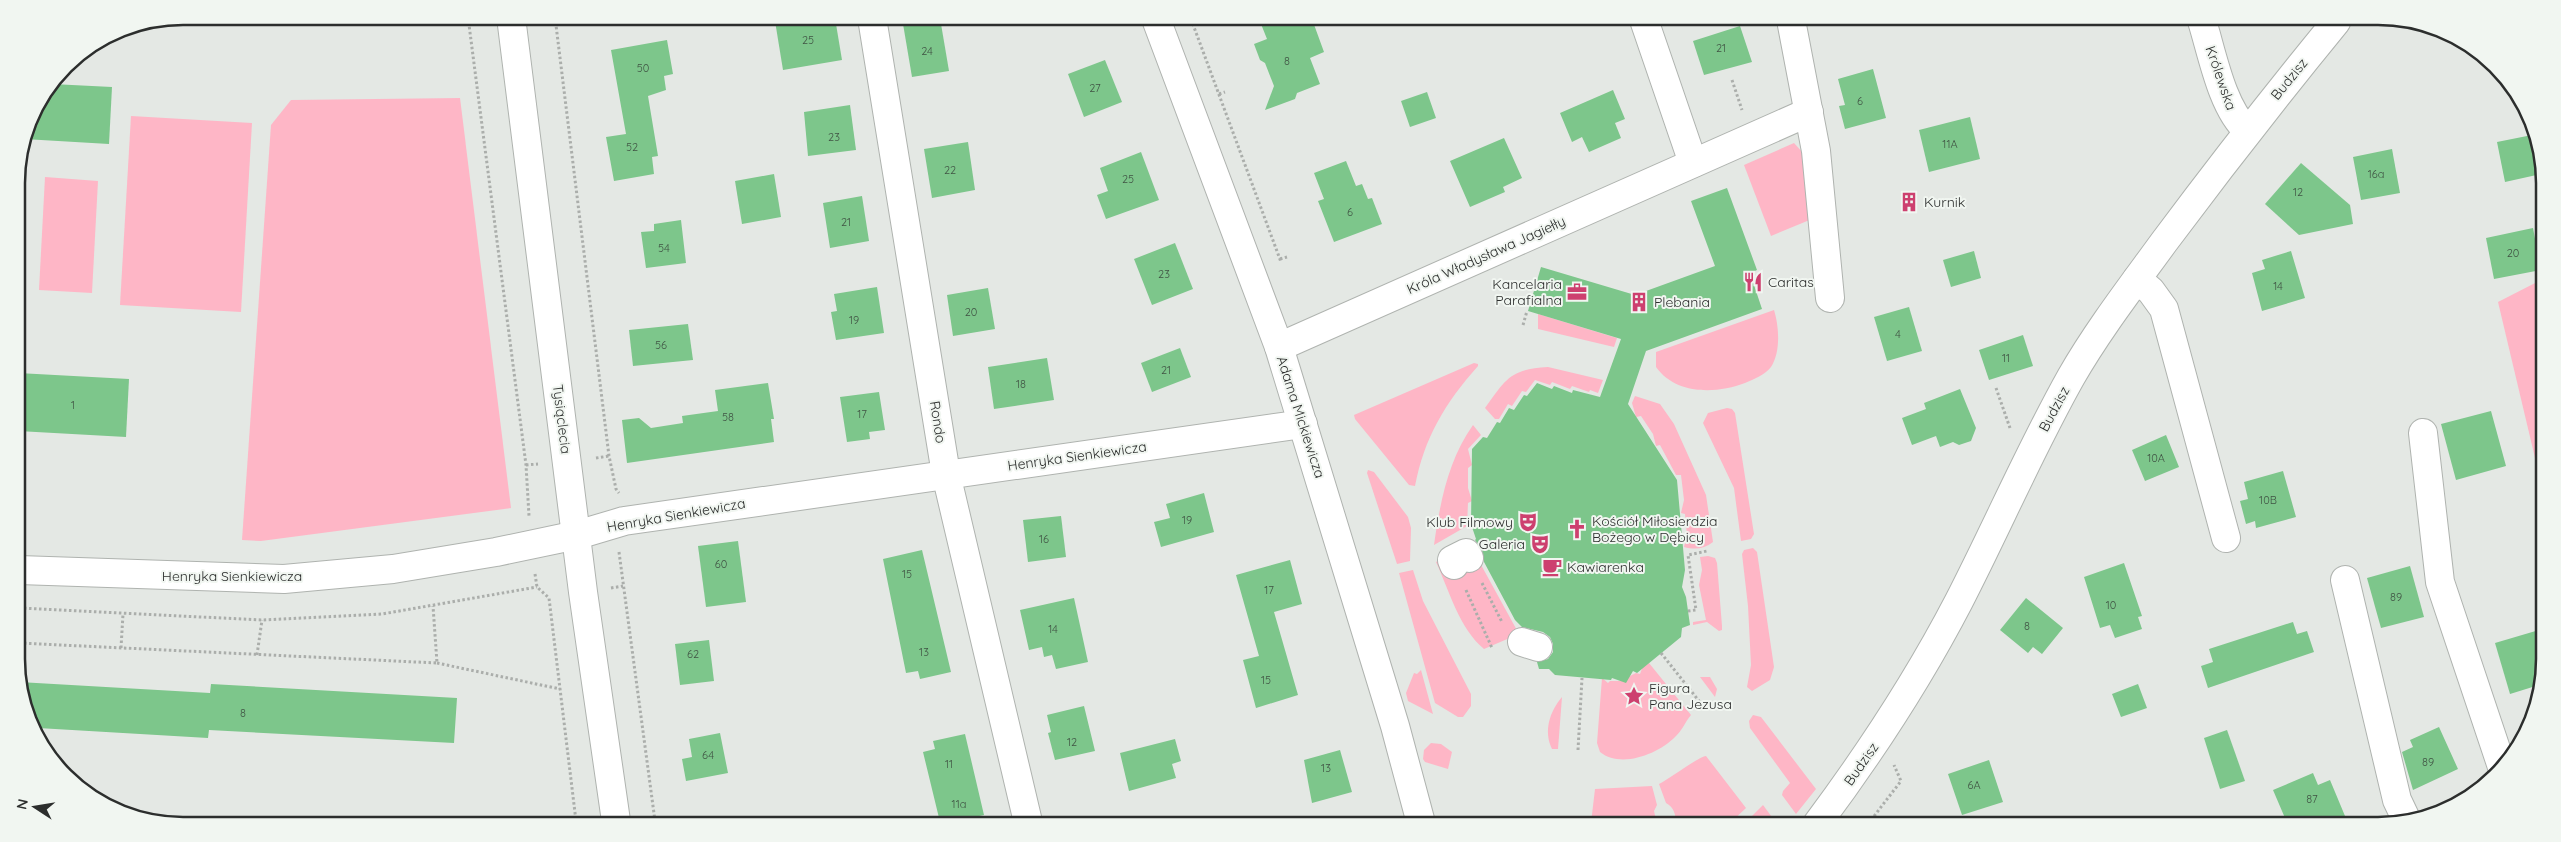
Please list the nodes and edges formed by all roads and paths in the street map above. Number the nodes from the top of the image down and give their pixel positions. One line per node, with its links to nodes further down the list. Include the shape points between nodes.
1 (469, 25): 32 (path, via 526,465)
2 (512, 25): 30 (street, Tysiąclecia)
3 (556, 25): 29 (path, via 609,456)
4 (873, 25): 28 (street, Rondo)
5 (1158, 25): 23 (street, Adama Mickiewicza)
6 (1193, 25): 13 (path)
7 (1646, 25): 17 (street)
8 (1792, 25): 14 (street)
9 (2203, 25): 16 (street, Królewska, via 2230,108 2238,122)
10 (2334, 25): 16 (street, Budzisz)
11 (1732, 80): 15 (path)
12 (1224, 92): 13 (path)
13 (1219, 94): 18 (path, via 1280,259)
14 (1809, 112): 17 (street, Króla Władysława Jagiełły); 20 (street)
15 (1743, 116)
16 (2248, 130): 19 (street, Budzisz)
17 (1714, 163): 23 (street, Króla Władysława Jagiełły)
18 (1287, 257)
19 (2137, 279): 31 (street, via 2164,309); 61 (street, Budzisz, via 2072,375 1960,600 1911,688 1857,771)
20 (1830, 298)
21 (1527, 311): 22 (path)
22 (1523, 325)
23 (1279, 347): 25 (street, Adama Mickiewicza)
24 (1996, 388): 26 (path)
25 (1303, 424): 28 (street, Henryka Sienkiewicza); 60 (street, Adama Mickiewicza, via 1396,726)
26 (2011, 430)
27 (2423, 434): 54 (street, via 2440,582)
28 (946, 474): 29 (street, Henryka Sienkiewicza); 59 (street, Rondo)
29 (624, 521): 30 (street, Henryka Sienkiewicza); 58 (path, via 624,538 619,549)
30 (577, 535): 32 (street, Henryka Sienkiewicza); 57 (street, Tysiąclecia)
31 (2226, 538)
32 (532, 546): 34 (street, Henryka Sienkiewicza, via 393,569 284,579); 36 (path)
33 (1707, 551): 39 (path, via 1688,555 1696,610)
34 (25, 570)
35 (2345, 580): 55 (street, via 2397,800)
36 (537, 587): 37 (path); 50 (path, via 549,598)
37 (433, 606): 41 (path, via 382,614); 48 (path)
38 (25, 608): 40 (path)
39 (1688, 611)
40 (124, 614): 41 (path); 44 (path)
41 (262, 620): 47 (path)
42 (25, 643): 44 (path)
43 (1530, 644): 45 (path, via 1504,626 1462,561)
44 (121, 648): 47 (path)
45 (1492, 648)
46 (1661, 653): 51 (path)
47 (257, 654): 48 (path)
48 (437, 664): 50 (path)
49 (1582, 678): 52 (path)
50 (560, 689): 56 (path)
51 (1703, 706)
52 (1578, 750)
53 (1891, 756): 62 (path, via 1901,781)
54 (2500, 760)
55 (2404, 815)
56 (576, 817)
57 (615, 817)
58 (654, 817)
59 (1027, 817)
60 (1419, 817)
61 (1822, 817)
62 (1873, 817)

